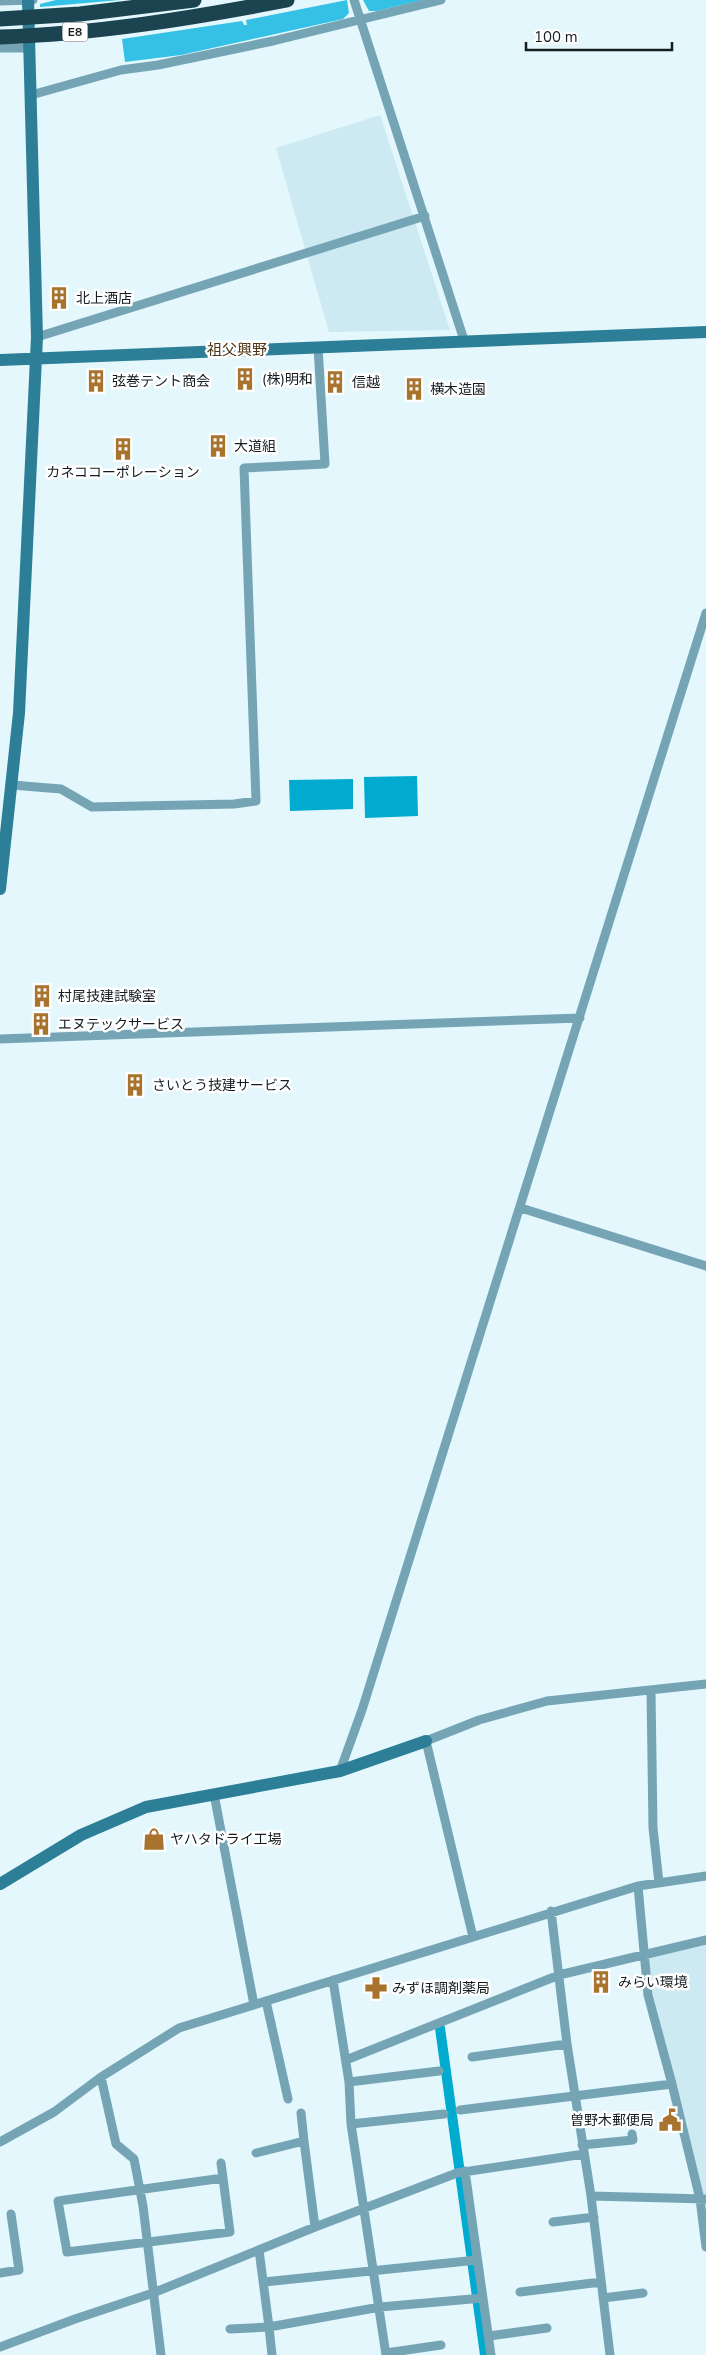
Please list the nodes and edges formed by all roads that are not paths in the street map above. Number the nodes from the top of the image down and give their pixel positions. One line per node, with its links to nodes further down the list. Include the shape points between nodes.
1 (30, 0): 6 (street); 11 (street)
2 (194, 0): 7 (highway, E8)
3 (287, 0): 9 (highway, E8, via 150,23)
4 (354, 0): 8 (street)
5 (441, 0): 8 (street)
6 (0, 2)
7 (0, 19)
8 (361, 19): 12 (street, via 158,66 121,70); 13 (street)
9 (0, 37)
10 (0, 48): 11 (street)
11 (30, 48): 12 (street)
12 (31, 96): 15 (street)
13 (425, 216): 15 (street); 16 (street)
14 (706, 332): 16 (street)
15 (37, 337): 18 (street)
16 (464, 340): 17 (street)
17 (318, 347): 18 (street); 21 (street, via 325,464 244,468 256,801 92,807 61,789)
18 (36, 359): 19 (street); 21 (street, via 27,583)
19 (0, 360)
20 (706, 613): 23 (street)
21 (12, 785): 22 (street)
22 (0, 888)
23 (580, 1018): 24 (street); 25 (street)
24 (0, 1039)
25 (521, 1208): 26 (street); 30 (street)
26 (706, 1266)
27 (706, 1684): 28 (street)
28 (652, 1690): 29 (street, via 547,1701 479,1720); 33 (street, via 653,1828)
29 (426, 1741): 30 (street); 37 (street)
30 (340, 1771): 31 (street)
31 (214, 1794): 34 (street, via 122,1816 81,1835); 43 (street)
32 (706, 1876): 33 (street)
33 (659, 1883): 35 (street)
34 (0, 1884)
35 (638, 1886): 36 (street); 39 (street)
36 (551, 1911): 37 (street); 40 (street)
37 (473, 1937): 41 (street)
38 (706, 1940): 39 (street)
39 (644, 1957): 40 (street); 50 (street, via 648,1995)
40 (559, 1975): 44 (street); 46 (street)
41 (332, 1980): 42 (street); 46 (street)
42 (266, 2001): 43 (street); 52 (street)
43 (254, 2005): 48 (street, via 179,2028)
44 (567, 2044): 45 (street); 51 (street)
45 (472, 2057)
46 (346, 2060): 49 (street)
47 (439, 2071): 49 (street)
48 (100, 2077): 59 (street, via 54,2112); 65 (street, via 116,2144 134,2159)
49 (349, 2082): 56 (street)
50 (672, 2084): 51 (street); 67 (street)
51 (576, 2095): 53 (street); 60 (street)
52 (288, 2099)
53 (460, 2110)
54 (301, 2113): 58 (street)
55 (444, 2114): 56 (street)
56 (351, 2124): 68 (street)
57 (632, 2134): 60 (street, via 633,2140)
58 (304, 2141): 61 (street); 72 (street)
59 (0, 2142)
60 (583, 2150): 63 (street); 66 (street)
61 (256, 2153)
62 (221, 2163): 64 (street)
63 (465, 2171): 68 (street); 76 (street)
64 (223, 2178): 65 (street); 73 (street, via 230,2232)
65 (138, 2188): 73 (street); 73 (street, via 58,2201 67,2252)
66 (591, 2196): 67 (street); 70 (street)
67 (703, 2199): 74 (street)
68 (364, 2210): 72 (street); 77 (street)
69 (11, 2214): 78 (street, via 19,2270)
70 (594, 2217): 71 (street); 80 (street)
71 (553, 2222)
72 (315, 2227): 75 (street)
73 (148, 2243): 82 (street)
74 (706, 2246)
75 (259, 2250): 79 (street); 82 (street)
76 (477, 2260): 77 (street); 84 (street)
77 (375, 2271): 79 (street); 86 (street)
78 (0, 2273)
79 (264, 2282): 87 (street)
80 (601, 2282): 81 (street); 85 (street)
81 (520, 2292)
82 (153, 2293): 92 (street); 94 (street)
83 (644, 2293): 85 (street)
84 (484, 2298): 86 (street); 90 (street)
85 (603, 2298): 97 (street)
86 (380, 2307): 87 (street); 93 (street)
87 (269, 2327): 89 (street); 95 (street)
88 (547, 2328): 90 (street)
89 (230, 2329)
90 (488, 2336): 96 (street)
91 (441, 2345): 93 (street)
92 (0, 2347)
93 (386, 2354)
94 (161, 2355)
95 (272, 2355)
96 (491, 2355)
97 (610, 2355)

